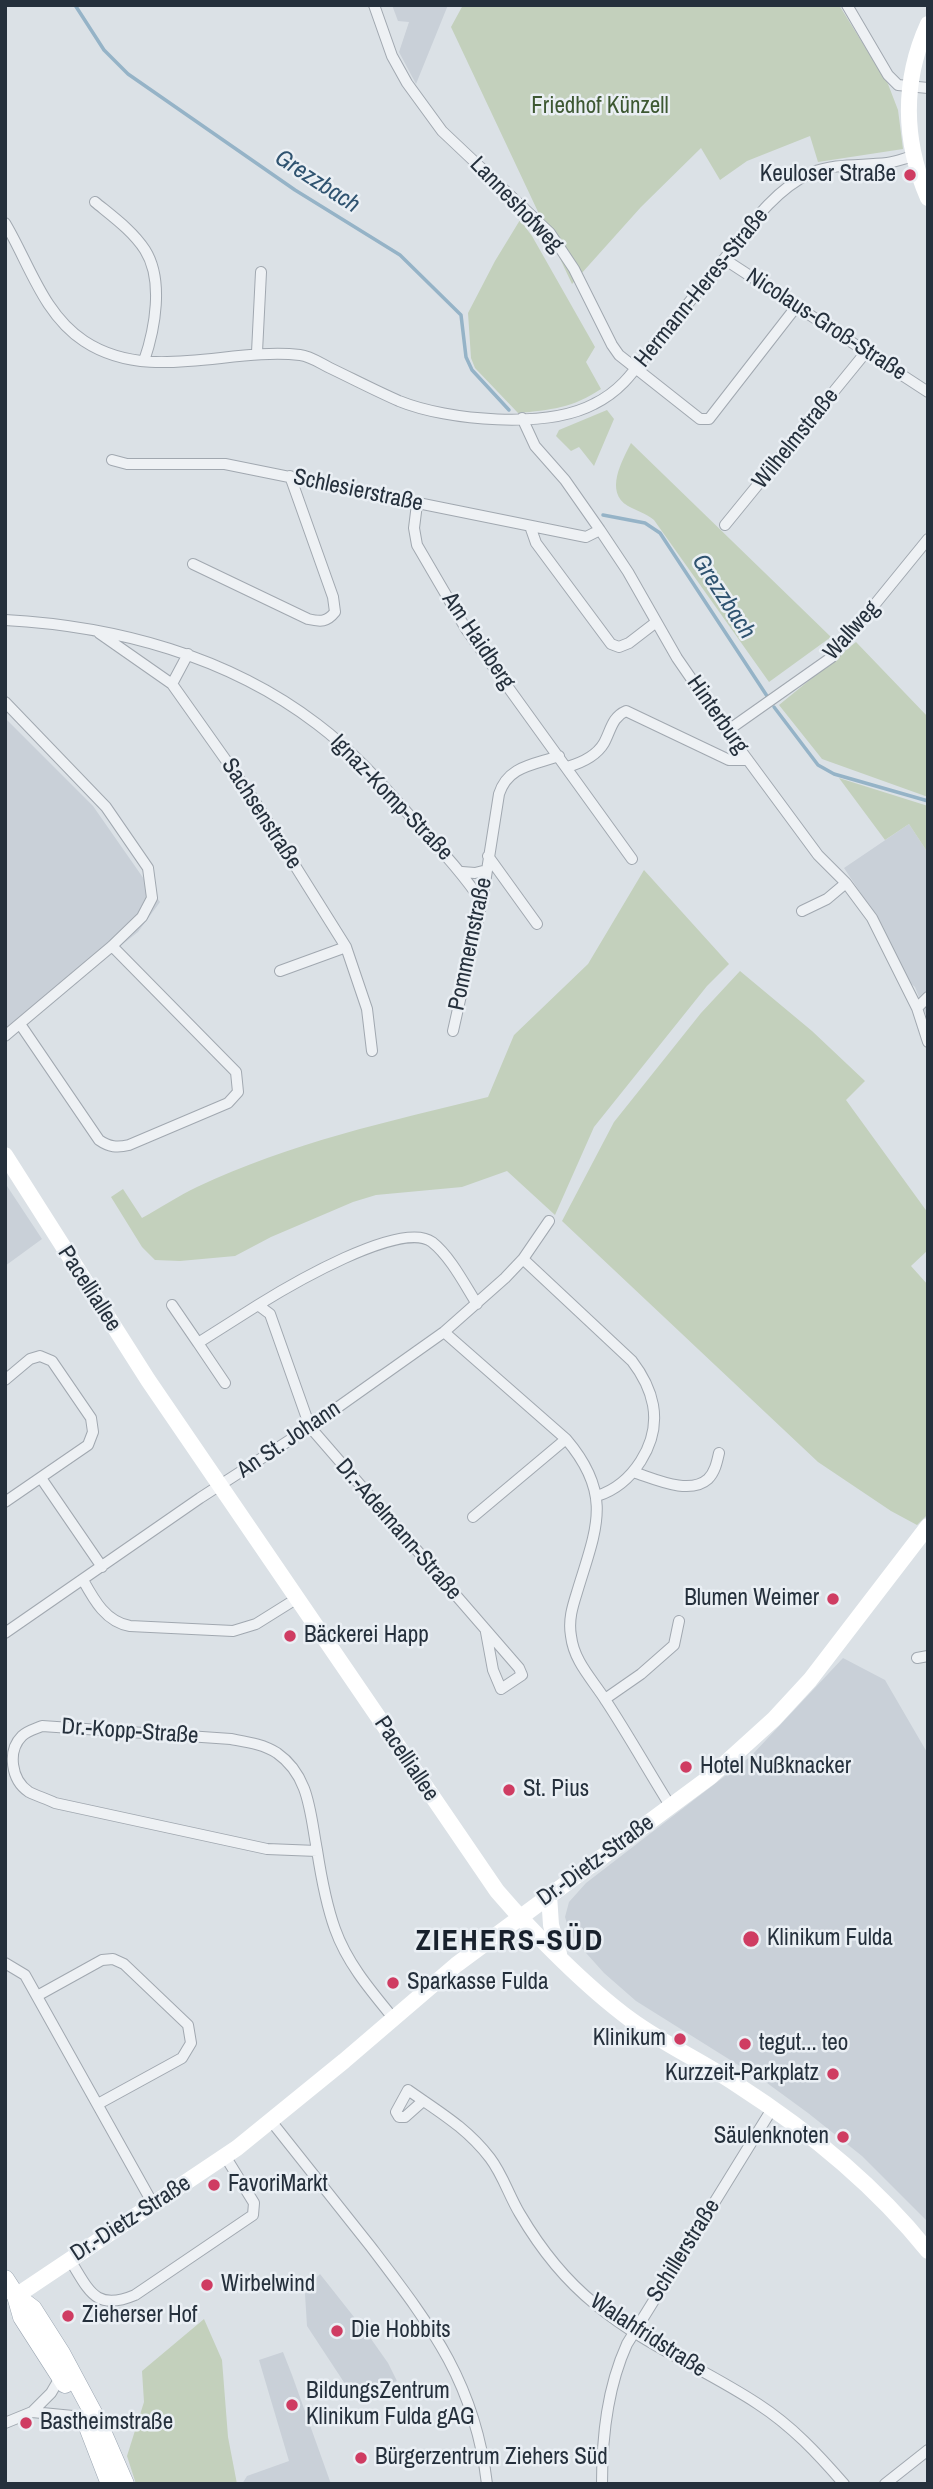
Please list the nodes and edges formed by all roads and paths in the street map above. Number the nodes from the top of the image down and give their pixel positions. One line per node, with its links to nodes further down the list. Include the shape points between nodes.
1 (374, 5): 16 (street, Lanneshofweg, via 407,83 442,131 550,233 574,269 612,345)
2 (847, 5): 4 (street, via 888,75 898,85)
3 (928, 24): 4 (main road)
4 (909, 86): 5 (street); 6 (main road, via 907,112)
5 (928, 88)
6 (914, 156): 7 (main road); 10 (street, Hermann-Heres-Straße, via 890,163 830,166 808,174 779,195)
7 (928, 198)
8 (94, 202): 15 (street, via 146,251 157,291)
9 (5, 223): 15 (street, via 43,296 63,323 84,341 114,356)
10 (724, 259): 12 (street, Nicolaus-Groß-Straße); 16 (street, Hermann-Heres-Straße)
11 (261, 272): 13 (street)
12 (796, 307): 14 (street, Nicolaus-Groß-Straße); 16 (street, Lanneshofweg, via 709,419 700,419)
13 (257, 352): 15 (street, via 225,359); 18 (street, via 303,355 400,401 440,414)
14 (866, 352): 17 (street, Nicolaus-Groß-Straße); 22 (street, Wilhelmstraße)
15 (144, 361)
16 (636, 367): 18 (street, Hermann-Heres-Straße, via 613,394 573,413)
17 (928, 392)
18 (522, 418): 24 (street, Hinterburg, via 536,446)
19 (112, 460): 20 (street, Schlesierstraße, via 225,464)
20 (290, 476): 21 (street, Schlesierstraße); 26 (street, via 333,597 335,612 328,620 308,619)
21 (417, 504): 23 (street, Schlesierstraße); 34 (street, Am Haidberg, via 417,545 466,629)
22 (725, 525)
23 (530, 526): 24 (street, Schlesierstraße, via 586,537); 28 (street, via 537,543 611,644 629,643)
24 (600, 530): 28 (street, Hinterburg)
25 (928, 539): 33 (street, Wallweg, via 832,657)
26 (193, 564)
27 (5, 620): 29 (street, Ignaz-Komp-Straße)
28 (655, 624): 33 (street, Hinterburg)
29 (94, 630): 30 (street, Ignaz-Komp-Straße); 31 (street, Sachsenstraße)
30 (188, 654): 31 (street); 40 (street, Ignaz-Komp-Straße, via 267,691 317,724 366,767)
31 (172, 684): 46 (street, Sachsenstraße, via 251,797)
32 (5, 702): 45 (street, via 106,807 148,867 152,898 142,917)
33 (727, 731): 35 (street, Hinterburg)
34 (559, 756): 36 (street, Am Haidberg); 37 (street, Pommernstraße, via 514,771 503,780)
35 (748, 760): 36 (street, via 729,760 626,711 615,719 603,745 581,763); 41 (street, Hinterburg, via 818,855)
36 (567, 767): 38 (street, Am Haidberg)
37 (488, 856): 39 (street, Pommernstraße); 44 (street, Pommernstraße)
38 (632, 859)
39 (487, 870): 40 (street, Ignaz-Komp-Straße); 42 (street, Pommernstraße)
40 (462, 872): 42 (street, Ignaz-Komp-Straße)
41 (846, 883): 43 (street); 49 (street, Hinterburg, via 872,918)
42 (482, 902): 51 (street, Pommernstraße)
43 (802, 911)
44 (537, 924)
45 (112, 946): 50 (street); 50 (street, via 236,1072 238,1092 228,1103 129,1145 105,1144)
46 (346, 947): 47 (street); 54 (street, Sachsenstraße, via 367,1009)
47 (280, 971)
48 (928, 997): 49 (street)
49 (917, 1008): 53 (street, Hinterburg)
50 (20, 1024): 52 (street)
51 (453, 1031)
52 (5, 1036)
53 (928, 1042)
54 (372, 1051)
55 (5, 1156): 70 (main road, Pacelliallee)
56 (549, 1221): 57 (street, An St. Johann)
57 (523, 1259): 58 (street, An St. Johann); 68 (street, via 632,1361 645,1381 654,1424 648,1448)
58 (477, 1304): 60 (street, via 432,1242 420,1237 382,1244 338,1260); 61 (street, An St. Johann)
59 (172, 1305): 62 (street)
60 (258, 1305): 62 (street); 65 (street, via 270,1314)
61 (444, 1332): 65 (street, An St. Johann); 66 (street)
62 (198, 1343): 64 (street)
63 (5, 1380): 69 (street, via 30,1359 40,1356 52,1361 91,1418 93,1432 88,1445)
64 (225, 1383)
65 (310, 1427): 70 (street, An St. Johann); 79 (street, Dr.-Adelmann-Straße)
66 (566, 1439): 71 (street, via 581,1457); 73 (street)
67 (719, 1453): 68 (street, via 707,1480 696,1485 683,1486)
68 (633, 1472): 71 (street)
69 (41, 1478): 72 (street); 75 (street)
70 (220, 1486): 75 (street, An St. Johann); 77 (main road, Pacelliallee)
71 (597, 1496): 81 (street, via 596,1532 570,1614 578,1660)
72 (5, 1502)
73 (472, 1517)
74 (928, 1526): 82 (main road, Dr.-Dietz-Straße, via 783,1709)
75 (102, 1567): 76 (street, An St. Johann)
76 (83, 1580): 77 (street, via 106,1615 130,1626 233,1630 256,1624); 80 (street, An St. Johann)
77 (296, 1599): 85 (main road, Pacelliallee, via 481,1868)
78 (679, 1620): 81 (street, via 674,1645)
79 (486, 1632): 79 (street, Dr.-Adelmann-Straße, via 522,1675 500,1689 493,1670)
80 (5, 1633)
81 (605, 1699): 82 (street)
82 (671, 1807): 84 (main road, Dr.-Dietz-Straße)
83 (317, 1851): 83 (street, Dr.-Kopp-Straße, via 300,1778 276,1752 259,1744 42,1727 23,1734 14,1748 15,1774 26,1790 55,1803 267,1849); 89 (street, Dr.-Kopp-Straße, via 345,1953)
84 (549, 1895): 85 (main road, Dr.-Dietz-Straße); 86 (main road, via 551,1926)
85 (520, 1916): 86 (main road, Pacelliallee); 89 (main road, Dr.-Dietz-Straße)
86 (560, 1956): 92 (main road, Pacelliallee, via 629,2018)
87 (5, 1963): 88 (street, via 25,1975)
88 (37, 1996): 91 (street); 91 (street, via 96,1962 113,1959 124,1964 188,2025 191,2043 182,2058)
89 (394, 2019): 93 (main road, Dr.-Dietz-Straße)
90 (423, 2101): 100 (street, Walahfridstraße, via 460,2125 491,2159 535,2238 567,2279)
91 (97, 2104): 95 (street)
92 (772, 2109): 96 (main road, Pacelliallee, via 855,2175); 100 (street, Schillerstraße)
93 (271, 2121): 94 (main road, Dr.-Dietz-Straße); 108 (street, via 444,2347 476,2424)
94 (225, 2156): 95 (main road, Dr.-Dietz-Straße); 97 (street, via 254,2203 253,2215 135,2295 119,2302 100,2300)
95 (153, 2204): 97 (main road, Dr.-Dietz-Straße)
96 (928, 2251)
97 (70, 2260): 99 (main road, Dr.-Dietz-Straße)
98 (5, 2279): 99 (main road)
99 (16, 2295): 101 (main road, via 22,2317); 107 (main road, via 33,2309 61,2353)
100 (634, 2332): 109 (street, Schillerstraße, via 621,2357 607,2407); 110 (street, Walahfridstraße, via 774,2415)
101 (61, 2376): 102 (street); 103 (main road)
102 (32, 2412): 103 (street); 104 (street)
103 (83, 2417): 106 (main road)
104 (5, 2423)
105 (928, 2450): 111 (street)
106 (110, 2484)
107 (125, 2484)
108 (487, 2484)
109 (602, 2484)
110 (844, 2484)
111 (885, 2484)

